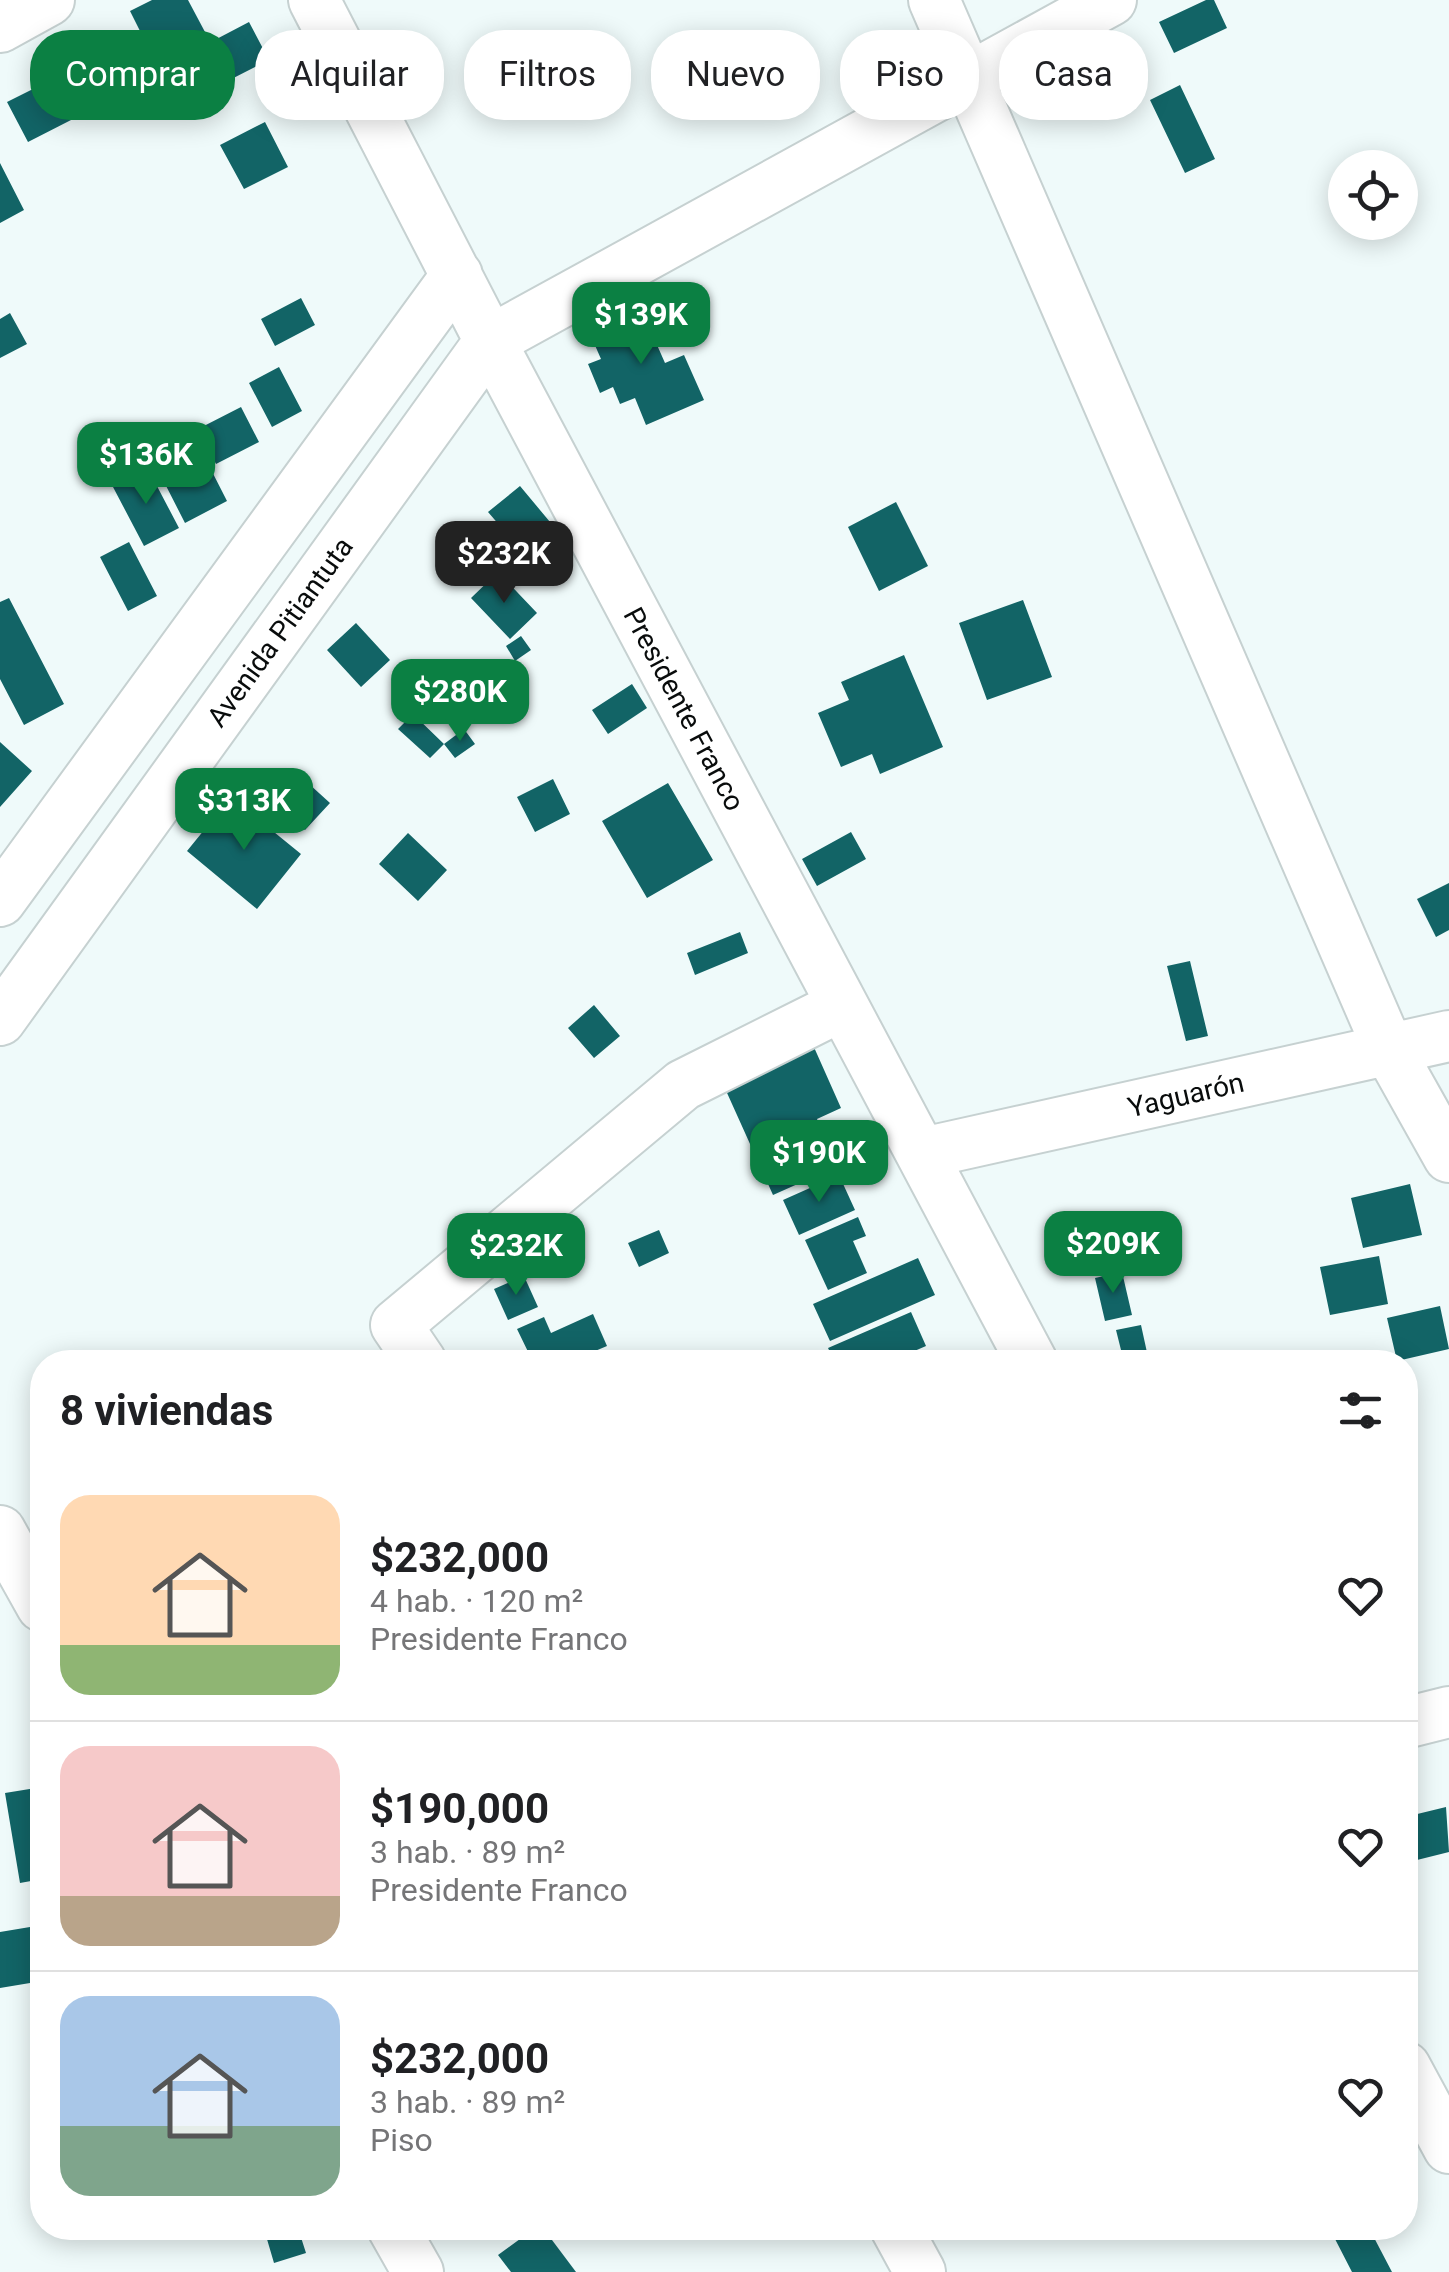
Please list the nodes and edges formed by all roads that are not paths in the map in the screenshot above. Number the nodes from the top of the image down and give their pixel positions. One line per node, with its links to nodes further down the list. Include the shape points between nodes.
1 (49, 0): 5 (street)
2 (314, 0): 10 (street, Presidente Franco)
3 (934, 0): 6 (street)
4 (1111, 0): 7 (street)
5 (0, 27)
6 (947, 30)
7 (979, 72)
8 (979, 103): 16 (street)
9 (892, 120): 11 (street)
10 (457, 276): 11 (street, Presidente Franco); 12 (street)
11 (490, 341): 13 (street, Presidente Franco); 14 (street, Avenida Pitiantuta)
12 (0, 901)
13 (841, 1006): 17 (street, Presidente Franco); 19 (street, via 683,1085 396,1325)
14 (0, 1020)
15 (1449, 1036): 16 (street, Yaguarón)
16 (1389, 1050): 17 (street, Yaguarón); 18 (street)
17 (923, 1154): 20 (street, Presidente Franco)
18 (1449, 1158)
19 (412, 1350)
20 (1026, 1350)
21 (0, 1530): 22 (street)
22 (30, 1584)
23 (1449, 1712): 24 (street)
24 (1418, 1720)
25 (1418, 2091): 26 (street)
26 (1449, 2148)
27 (400, 2240): 29 (street)
28 (903, 2240): 30 (street)
29 (418, 2272)
30 (920, 2272)

